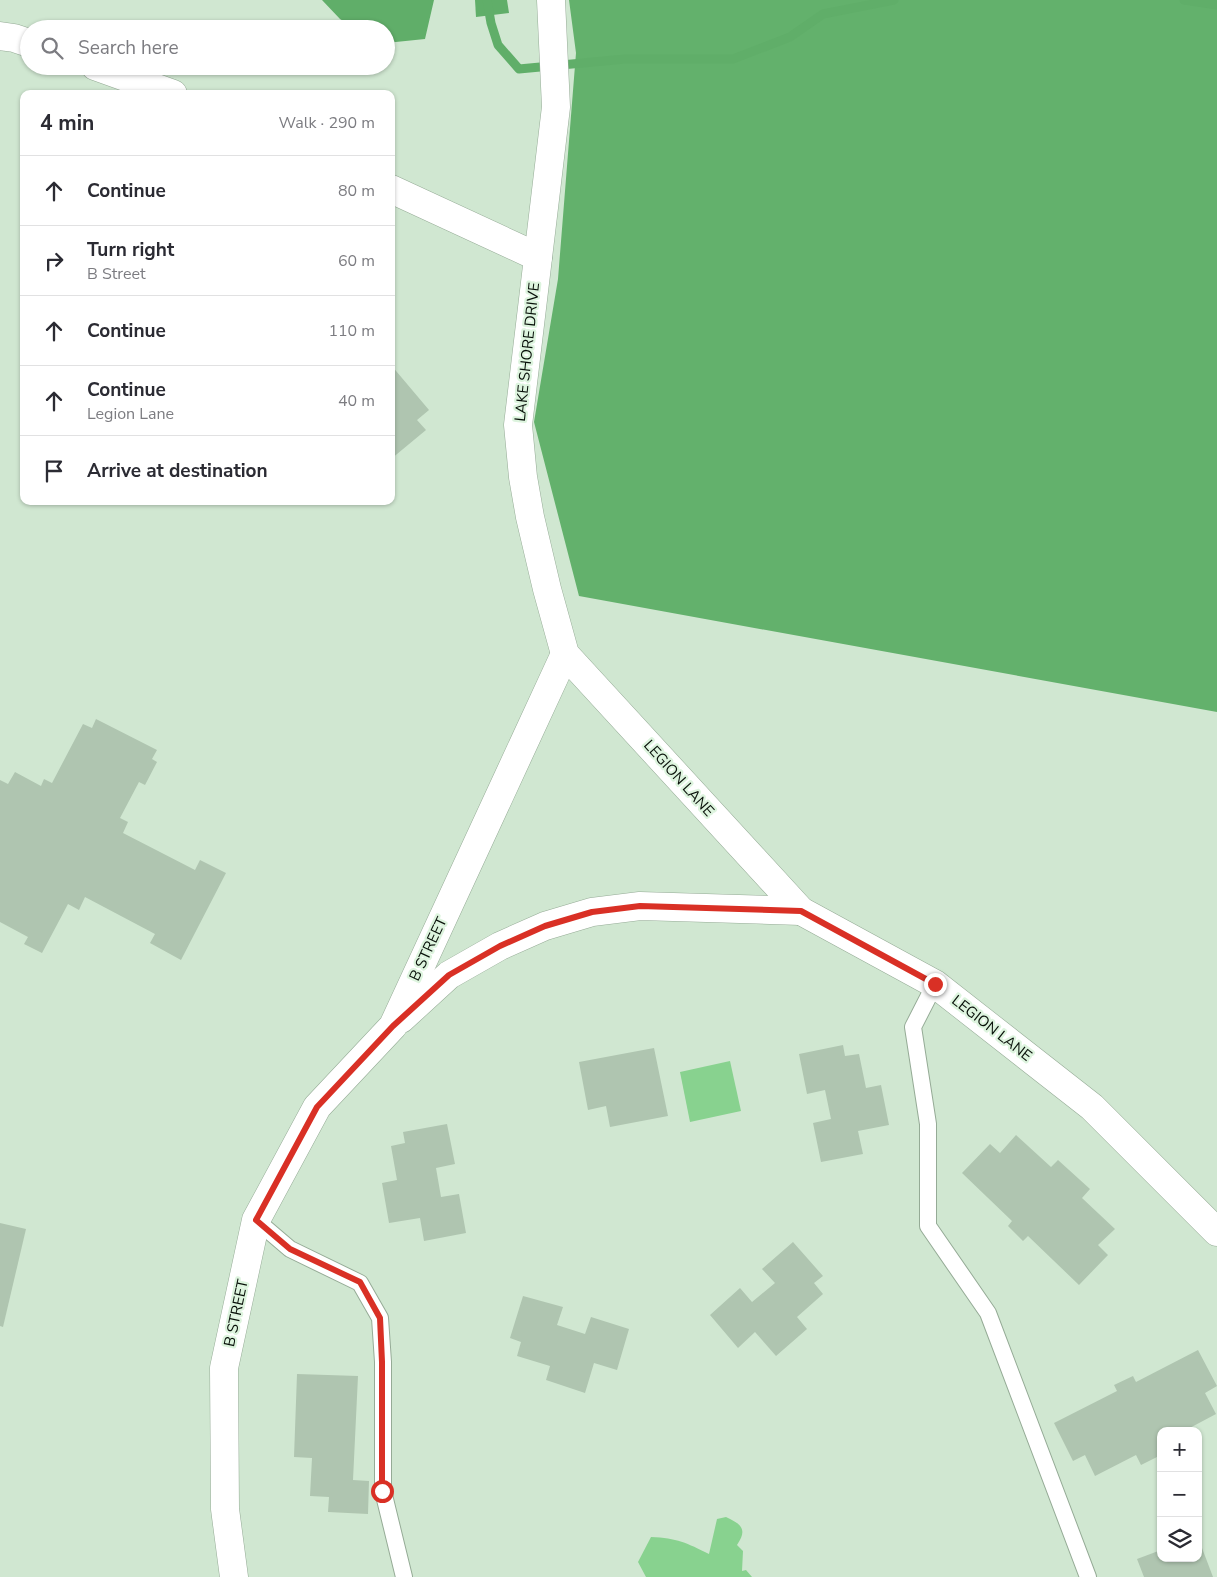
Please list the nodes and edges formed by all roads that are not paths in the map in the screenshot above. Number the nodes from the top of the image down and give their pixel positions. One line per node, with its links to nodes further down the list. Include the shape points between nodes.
1 (552, 7): 7 (street, LAKE SHORE DRIVE, via 556,107)
2 (0, 36): 3 (street)
3 (20, 41)
4 (119, 75): 5 (street)
5 (162, 90)
6 (395, 191): 7 (street)
7 (538, 257): 8 (street, LAKE SHORE DRIVE, via 518,425 530,517)
8 (564, 654): 9 (street, LEGION LANE); 11 (street, B STREET)
9 (801, 911): 10 (street, LEGION LANE); 11 (street, via 640,906 592,912 545,926 500,946 449,975)
10 (935, 984): 13 (street, LEGION LANE, via 1092,1107); 16 (lane, via 913,1027 928,1124 928,1226 988,1313)
11 (393, 1026): 12 (street, B STREET, via 317,1107)
12 (256, 1220): 14 (street, B STREET, via 224,1368 226,1509); 15 (lane, via 290,1249 360,1282 380,1318 382,1491)
13 (1217, 1232)
14 (234, 1577)
15 (404, 1577)
16 (1088, 1577)

